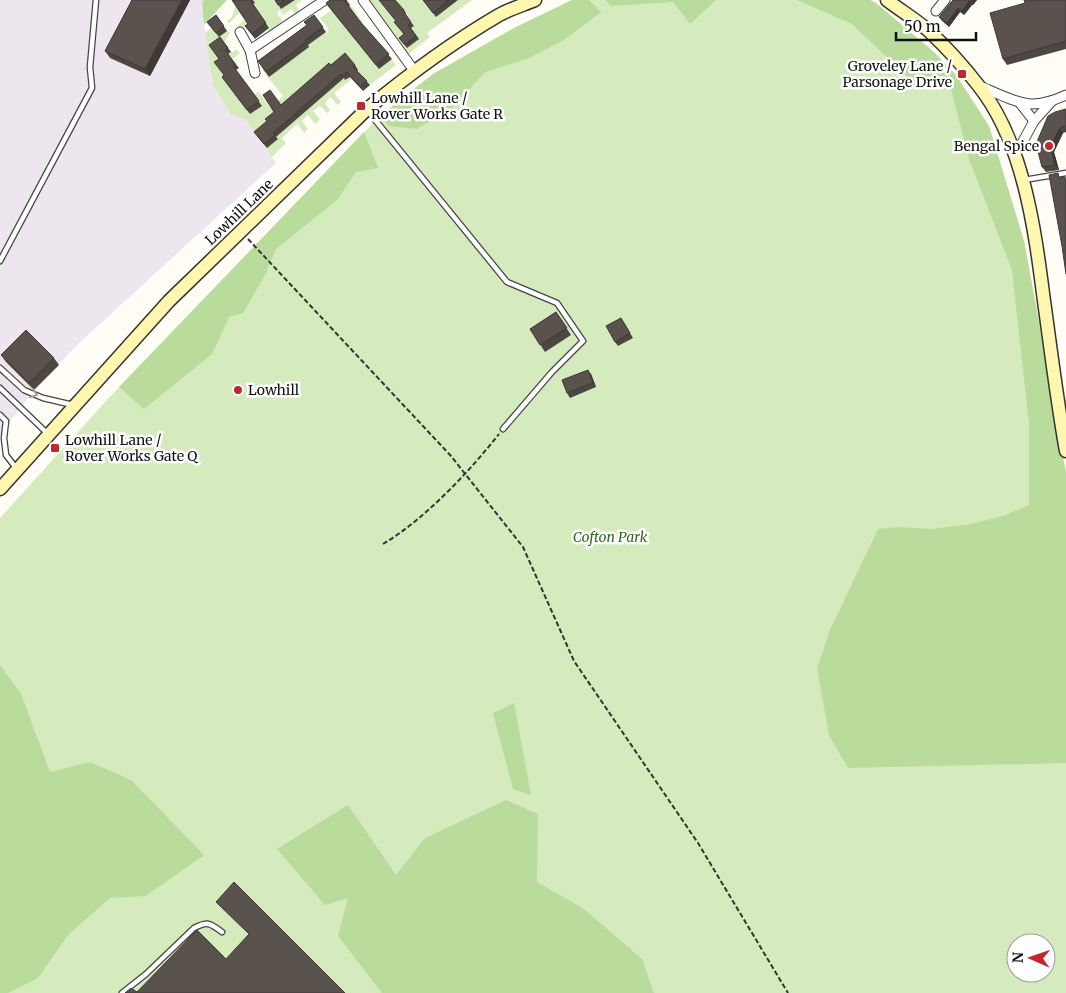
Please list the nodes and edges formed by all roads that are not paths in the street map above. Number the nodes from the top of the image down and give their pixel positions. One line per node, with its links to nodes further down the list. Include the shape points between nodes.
1 (96, 0): 21 (lane, via 90,67 92,88)
2 (325, 0): 9 (street)
3 (363, 0): 10 (street)
4 (535, 0): 10 (street, Lowhill Lane, via 501,14)
5 (887, 0): 12 (street, via 943,45)
6 (945, 0): 7 (street)
7 (936, 11)
8 (240, 32): 9 (street)
9 (250, 50): 11 (street)
10 (415, 72): 16 (street, Lowhill Lane)
11 (255, 73)
12 (979, 86): 14 (street); 18 (street)
13 (1066, 96): 15 (street)
14 (1019, 102): 15 (street); 17 (street)
15 (1052, 102): 17 (street)
16 (367, 109): 24 (street, Lowhill Lane, via 169,301); 26 (lane, via 507,282 557,303 583,341)
17 (1034, 121): 18 (street, via 1021,145)
18 (1012, 149): 20 (street)
19 (1066, 173): 20 (lane)
20 (1023, 181): 28 (street, via 1036,239)
21 (0, 261)
22 (0, 368): 24 (lane, one-way to 24, via 24,390)
23 (0, 388): 27 (lane)
24 (75, 405): 27 (street, Lowhill Lane)
25 (0, 415): 29 (lane, via 6,421 6,455)
26 (503, 429)
27 (49, 435): 29 (street, Lowhill Lane)
28 (1066, 451)
29 (17, 470): 30 (street, Lowhill Lane)
30 (0, 489)
31 (222, 932): 32 (lane, via 204,923 194,928)
32 (122, 993)

